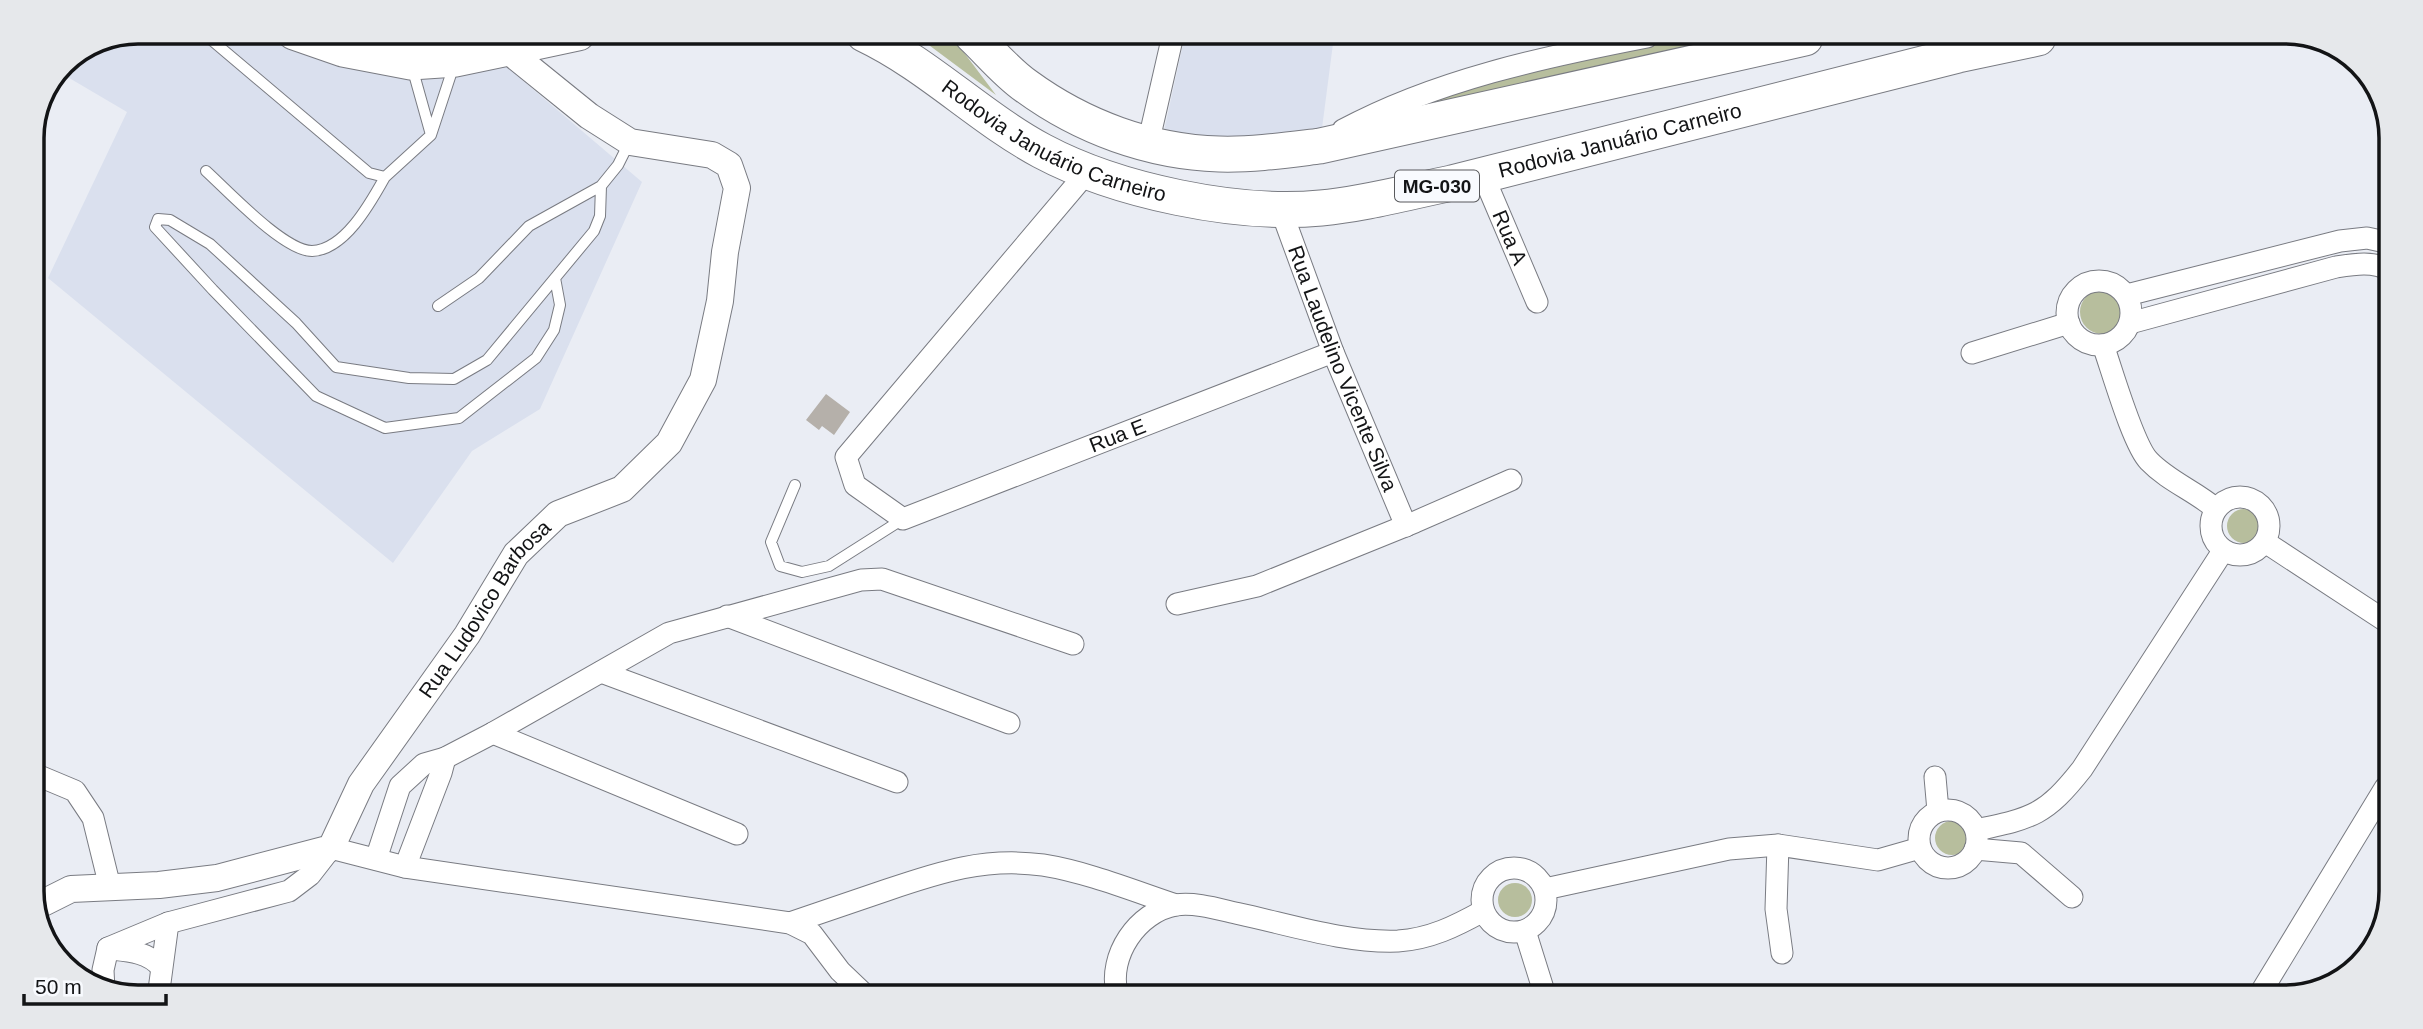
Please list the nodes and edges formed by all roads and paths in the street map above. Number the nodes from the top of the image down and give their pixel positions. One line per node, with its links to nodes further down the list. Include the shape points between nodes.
1 (216, 44): 20 (lane, via 369,173)
2 (329, 44): 12 (highway)
3 (530, 44): 10 (highway)
4 (885, 44): 18 (highway, Rodovia Januário Carneiro / MG-030, via 1043,152)
5 (982, 44): 15 (highway, Rodovia Januário Carneiro, via 1024,85 1060,108 1106,131)
6 (1171, 44): 15 (street)
7 (1616, 44): 16 (street, via 1426,92 1343,130)
8 (1778, 44): 16 (highway, Rodovia Januário Carneiro)
9 (2010, 44): 19 (highway, Rodovia Januário Carneiro / MG-030)
10 (512, 48): 11 (highway); 14 (street, Rua Ludovico Barbosa, via 516,57 589,116)
11 (456, 59): 12 (highway); 13 (lane)
12 (411, 62): 13 (lane)
13 (431, 135): 20 (lane)
14 (630, 142): 21 (lane); 57 (street, Rua Ludovico Barbosa, via 712,155 729,165 737,188 703,380 669,443 622,489 558,514 516,554 467,635 361,784)
15 (1148, 144): 16 (highway, Rodovia Januário Carneiro, via 1220,154)
16 (1320, 146)
17 (206, 171): 20 (lane, via 283,240 313,251 347,233)
18 (1088, 171): 22 (highway, Rodovia Januário Carneiro / MG-030, via 1178,197); 37 (street, via 846,457 855,485)
19 (1483, 175): 22 (highway, Rodovia Januário Carneiro / MG-030, via 1369,201); 27 (street, Rua A)
20 (385, 177)
21 (601, 186): 25 (lane, via 600,215 594,230); 28 (lane, via 529,226 479,278)
22 (1282, 210): 32 (street, Rua Laudelino Vicente Silva)
23 (2379, 241): 26 (street, via 2340,241)
24 (2379, 266): 30 (street, via 2359,263 2336,267)
25 (555, 278): 25 (lane, via 487,360 454,379 370,374 336,367 296,323 210,244 170,220 158,219 155,227 316,396 385,428 458,418 536,358 554,330 560,305)
26 (2127, 295): 29 (street, via 2110,282 2088,282 2072,295); 30 (street)
27 (1536, 302)
28 (438, 306)
29 (2069, 323): 31 (street, via 2082,340); 33 (street)
30 (2130, 323): 31 (street, via 2117,340)
31 (2103, 345): 36 (street, via 2146,459)
32 (1333, 352): 37 (street, Rua E); 38 (street, Rua Laudelino Vicente Silva)
33 (1972, 353)
34 (1511, 480): 38 (street)
35 (796, 485): 37 (lane, via 771,542 780,566 802,572 829,566)
36 (2216, 509): 39 (street, via 2237,498 2256,502 2268,517); 40 (street, via 2211,529)
37 (903, 519)
38 (1406, 526): 41 (street, via 1257,586)
39 (2265, 542): 40 (street, via 2249,554); 43 (street)
40 (2223, 551): 55 (street, via 2065,790 2040,812)
41 (1177, 604)
42 (727, 616): 44 (street, via 861,580 882,579); 45 (street, via 669,633); 46 (street)
43 (2379, 617)
44 (1073, 644)
45 (601, 671): 47 (street); 51 (street)
46 (1009, 723)
47 (493, 733): 48 (street); 54 (street)
48 (444, 758): 59 (street, via 424,764 400,786); 60 (street)
49 (1935, 777): 53 (street)
50 (44, 778): 61 (street, via 75,791 93,818)
51 (897, 782)
52 (2379, 798): 78 (street)
53 (1938, 811): 55 (street, via 1958,811 1969,819); 58 (street, via 1923,823)
54 (737, 834)
55 (1975, 839): 58 (street, via 1963,864 1944,868 1927,859); 63 (street, via 2021,853)
56 (1778, 845): 58 (street, via 1878,860); 62 (street, via 1730,849); 71 (street, via 1776,909)
57 (331, 848): 59 (street); 61 (street, via 217,878); 67 (street, via 310,875 289,891)
58 (1920, 848)
59 (376, 859): 60 (street)
60 (405, 867): 68 (street)
61 (110, 887): 64 (street, via 71,889)
62 (1545, 890): 66 (street, via 1525,870 1503,870 1487,883); 69 (street, via 1541,917)
63 (2072, 898)
64 (45, 902)
65 (1176, 905): 66 (street, via 1206,907 1354,938 1396,941 1424,938); 68 (street, via 1044,865 1003,862 945,870); 76 (street, via 1139,925 1125,942 1116,962)
66 (1483, 911): 69 (street, via 1503,931)
67 (168, 922): 70 (street); 72 (street)
68 (790, 923): 75 (street, via 812,934)
69 (1525, 931): 77 (street)
70 (108, 948): 72 (street, via 147,956); 73 (street)
71 (1782, 953)
72 (161, 967): 74 (street)
73 (103, 978)
74 (159, 985)
75 (855, 985)
76 (1114, 985)
77 (1542, 985)
78 (2265, 985)

